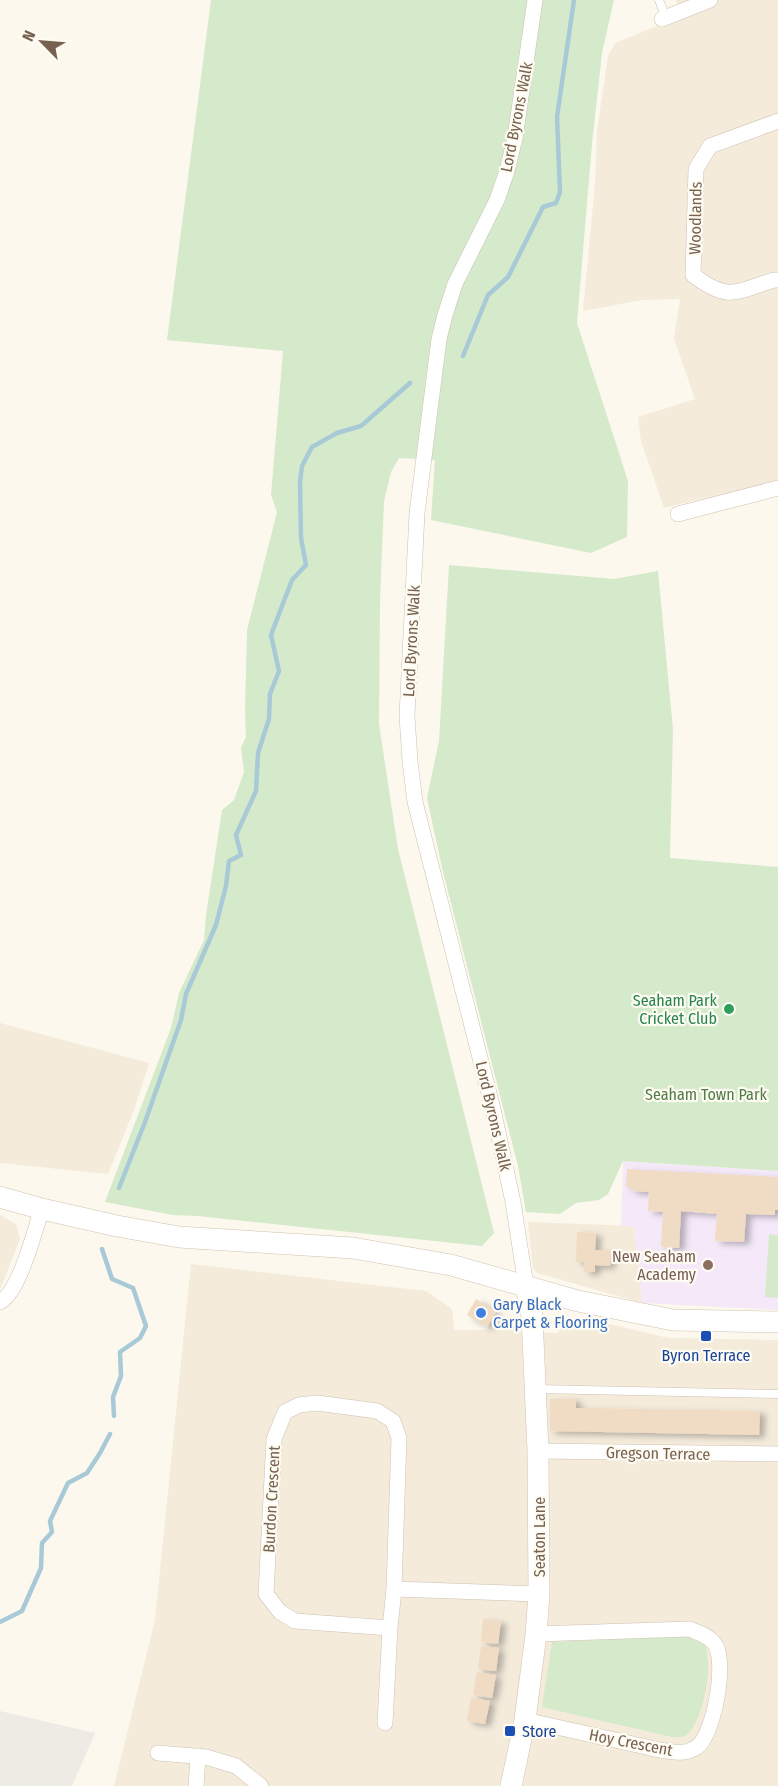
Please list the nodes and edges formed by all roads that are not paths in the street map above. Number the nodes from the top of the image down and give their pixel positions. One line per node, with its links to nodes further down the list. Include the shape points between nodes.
1 (535, 0): 11 (street, Lord Byrons Walk, via 507,171 497,200 455,284 439,339 417,513 407,716 415,802 493,1109)
2 (659, 0): 4 (lane)
3 (710, 0): 4 (street)
4 (664, 18)
5 (778, 121): 6 (street, Woodlands, via 710,146 696,169 693,275 711,289 730,294)
6 (778, 280)
7 (778, 488): 8 (street)
8 (678, 514)
9 (0, 1197): 10 (main road)
10 (42, 1209): 11 (main road, via 179,1237 353,1248 451,1265); 12 (street, via 16,1285)
11 (526, 1286): 13 (main road, via 673,1320); 14 (main road, Seaton Lane, via 532,1316)
12 (0, 1302)
13 (778, 1322)
14 (535, 1389): 15 (lane); 16 (main road, Seaton Lane)
15 (778, 1394)
16 (538, 1451): 17 (street, Gregson Terrace); 19 (main road, Seaton Lane)
17 (778, 1454)
18 (394, 1589): 19 (street); 20 (street, Burdon Crescent); 20 (street, Burdon Crescent, via 399,1438 393,1421 377,1411 317,1403 285,1412 274,1439 266,1594 280,1612 295,1621)
19 (539, 1594): 21 (main road, Seaton Lane)
20 (390, 1628): 23 (street, Burdon Crescent)
21 (536, 1634): 22 (main road, Seaton Lane); 22 (street, Hoy Crescent, via 690,1629 715,1644 721,1658 721,1675 707,1733 698,1746 684,1752)
22 (525, 1720): 28 (main road, Seaton Lane)
23 (385, 1723)
24 (158, 1753): 25 (street)
25 (198, 1756): 26 (street); 27 (street, via 236,1766)
26 (196, 1786)
27 (261, 1786)
28 (511, 1786)

